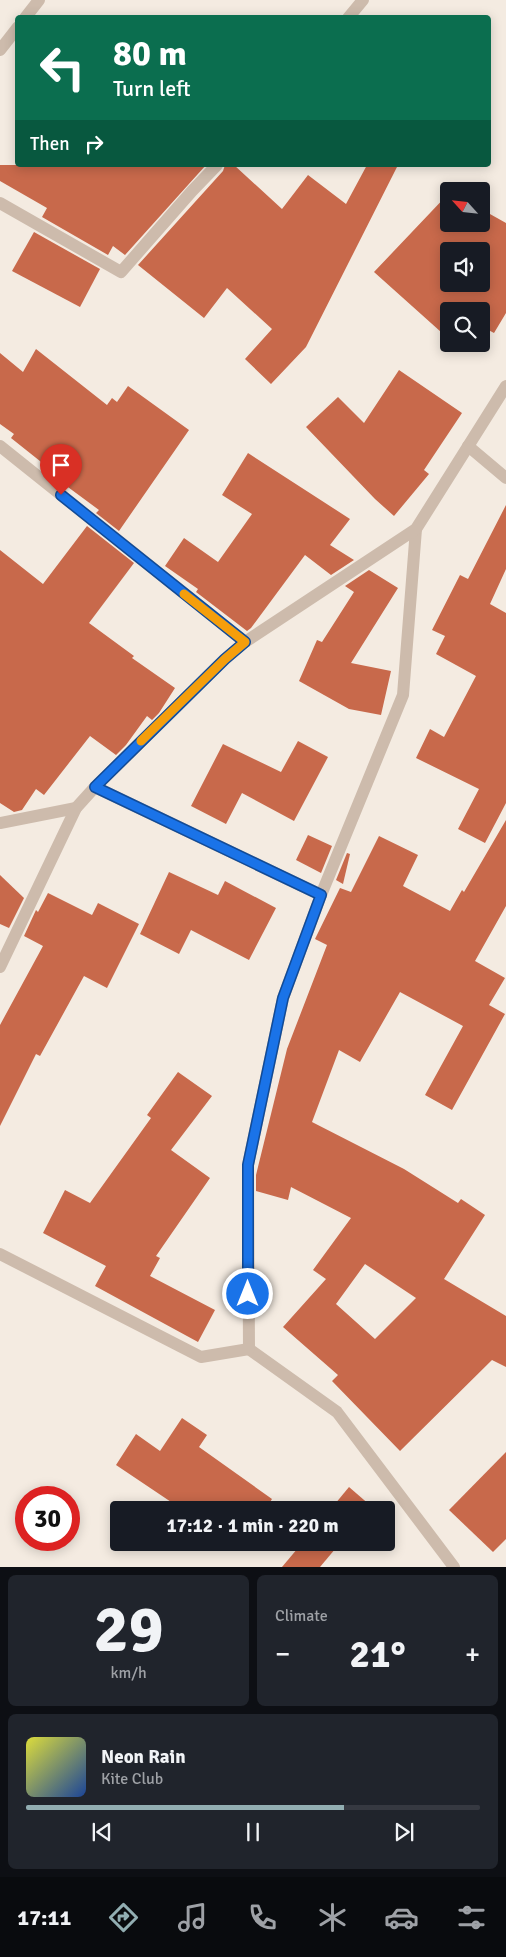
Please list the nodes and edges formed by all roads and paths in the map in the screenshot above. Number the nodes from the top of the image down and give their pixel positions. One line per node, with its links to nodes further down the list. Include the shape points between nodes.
1 (39, 0): 3 (street)
2 (363, 0): 4 (street)
3 (27, 15)
4 (350, 15)
5 (15, 32): 6 (street)
6 (0, 50)
7 (215, 167): 8 (street, via 120,272)
8 (0, 203)
9 (506, 386): 11 (street)
10 (0, 446): 14 (street)
11 (468, 446): 12 (street); 13 (street)
12 (506, 478)
13 (416, 529): 14 (street); 18 (street, via 403,695)
14 (245, 642): 15 (street)
15 (95, 787): 16 (street); 18 (street)
16 (76, 808): 17 (street); 19 (street)
17 (0, 823)
18 (321, 895): 21 (street, via 283,998 248,1165)
19 (0, 967)
20 (0, 1254): 21 (street, via 201,1357)
21 (249, 1349): 22 (street, via 338,1412)
22 (454, 1567)

